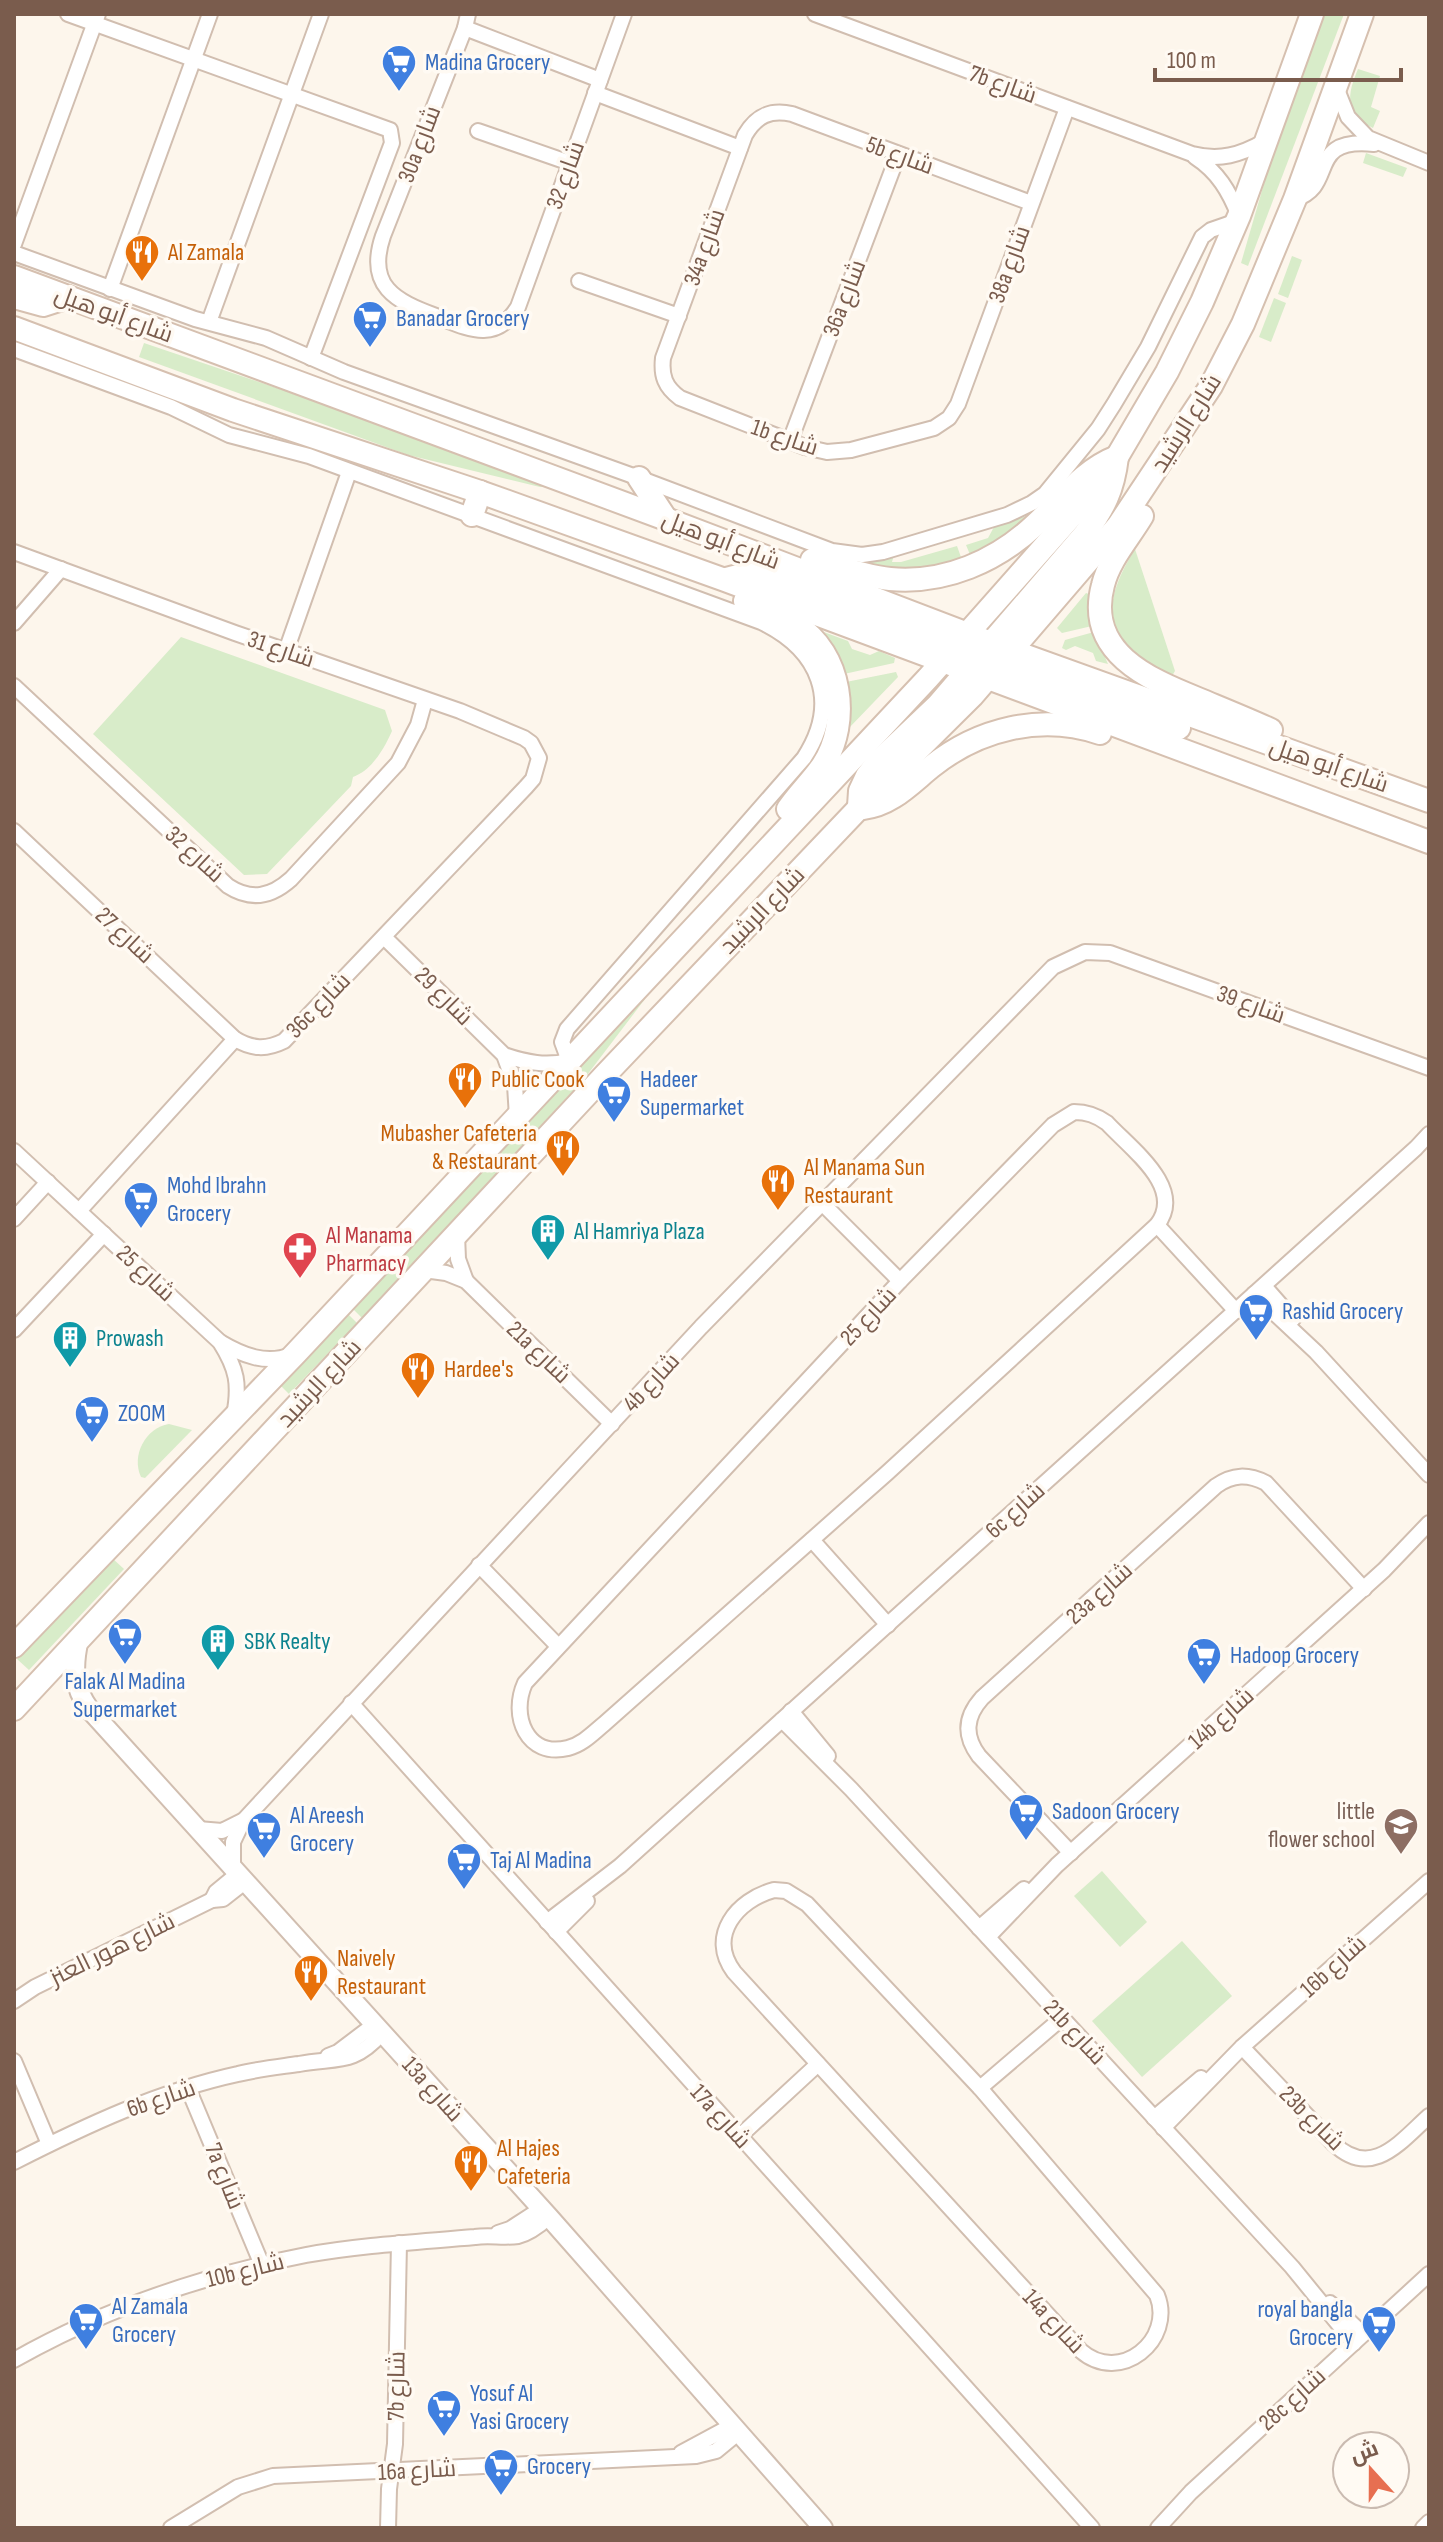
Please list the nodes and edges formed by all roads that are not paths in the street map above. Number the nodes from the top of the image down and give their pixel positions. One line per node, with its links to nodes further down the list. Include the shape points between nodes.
1 (68, 14): 8 (street)
2 (210, 14): 10 (street)
3 (321, 14): 13 (street)
4 (624, 14): 11 (street, شارع 32)
5 (815, 14): 14 (street, 7b شارع)
6 (1312, 14): 17 (main road, شارع الرشيد)
7 (1362, 14): 12 (main road, شارع الرشيد)
8 (96, 19): 10 (street); 27 (street)
9 (466, 21): 11 (street); 37 (street, 30a شارع, via 379,249 380,275 406,305 467,328)
10 (193, 59): 13 (street); 31 (street)
11 (598, 86): 19 (street); 22 (street, شارع 32)
12 (1335, 86): 18 (street, via 1348,117); 24 (main road, شارع الرشيد)
13 (292, 95): 35 (street); 39 (street, via 386,127 393,138)
14 (1067, 108): 20 (street, 7b شارع); 25 (street, 38a شارع)
15 (769, 112): 19 (street, 34a شارع, via 751,125); 21 (street, 5b شارع, via 792,114)
16 (478, 131): 22 (street)
17 (1265, 141): 20 (street, 7b شارع, via 1234,156); 26 (main road, شارع الرشيد)
18 (1378, 144): 23 (street); 24 (street, via 1350,143 1333,151 1311,192)
19 (740, 148): 34 (street, 34a شارع)
20 (1192, 154): 26 (street, 7b شارع, via 1224,185)
21 (898, 155): 25 (street, 5b شارع); 42 (street, 36a شارع)
22 (570, 163): 37 (street, شارع 32, via 518,307)
23 (1429, 163)
24 (1295, 199): 46 (main road, شارع الرشيد, via 1243,324 1211,386)
25 (1031, 203): 41 (street, 38a شارع)
26 (1238, 219): 43 (main road, شارع الرشيد, via 1167,372); 45 (street, via 1202,237 1148,347 1098,429 1056,482 1020,510 883,552 847,554)
27 (14, 244)
28 (14, 253): 31 (street)
29 (14, 277): 33 (main road, شارع أبو هيل)
30 (579, 281): 34 (street)
31 (110, 289): 35 (street)
32 (14, 297): 33 (main road, via 43,305)
33 (68, 297): 49 (main road, شارع أبو هيل)
34 (679, 316): 40 (street, 34a شارع, via 663,358)
35 (209, 322): 39 (street)
36 (14, 328): 47 (main road, شارع أبو هيل, via 233,410)
37 (496, 328)
38 (14, 349): 44 (street, via 171,407 229,435)
39 (311, 358): 45 (street)
40 (670, 391): 42 (street, 1b شارع)
41 (949, 418): 42 (street, 1b شارع, via 934,428 851,450 827,452)
42 (790, 441)
43 (1117, 457): 51 (main road, via 1088,472 1016,542 993,557 944,575 892,579 807,559); 55 (main road, شارع الرشيد); 57 (main road, via 1103,508)
44 (349, 472): 48 (street); 56 (street)
45 (639, 478): 49 (main road)
46 (1149, 482): 57 (main road, شارع الرشيد, via 1088,564); 61 (main road, via 1141,518 1103,585 1102,625 1113,648 1140,672 1277,732)
47 (480, 492): 48 (main road); 53 (main road, شارع أبو هيل)
48 (472, 515): 72 (street, via 776,629 807,657 822,695 819,729 804,758 567,1029 562,1042)
49 (666, 519): 51 (main road, شارع أبو هيل)
50 (14, 552): 52 (street, شارع 31)
51 (775, 560): 55 (main road, شارع أبو هيل)
52 (61, 569): 54 (street); 56 (street, شارع 31)
53 (725, 580): 55 (main road, via 766,574); 66 (main road, via 746,601 798,626 822,651 836,681 840,704 833,746 787,811)
54 (14, 623)
55 (956, 648): 57 (main road, شارع أبو هيل); 57 (main road, شارع أبو هيل); 66 (main road, شارع الرشيد)
56 (286, 651): 59 (street, شارع 31)
57 (990, 661): 60 (main road, شارع أبو هيل); 61 (main road, شارع أبو هيل); 63 (main road, via 1360,791); 64 (main road, via 877,763 860,791)
58 (14, 686): 59 (street, شارع 32, via 228,886 249,896 283,887 385,779 409,744)
59 (425, 700): 62 (street, شارع 31, via 524,738)
60 (1189, 754): 64 (main road, via 1166,756 1070,726 1022,726 962,745 894,797); 67 (main road, شارع أبو هيل)
61 (1307, 757): 63 (main road, شارع أبو هيل)
62 (539, 758): 68 (street, 36c شارع, via 526,787)
63 (1425, 799)
64 (859, 808): 84 (main road, شارع الرشيد)
65 (14, 831): 70 (street, شارع 27)
66 (782, 833): 72 (main road, شارع الرشيد)
67 (1429, 842)
68 (384, 937): 70 (street, 36c شارع, via 284,1041 259,1048); 71 (street, شارع 29)
69 (1072, 956): 73 (street, شارع 39, via 1110,953); 79 (street, 4b شارع, via 1043,976)
70 (235, 1039): 80 (street)
71 (504, 1055): 72 (street, via 535,1064); 74 (street, شارع 29, via 515,1085)
72 (569, 1061): 74 (main road, شارع الرشيد)
73 (1429, 1068)
74 (517, 1117): 92 (main road, شارع الرشيد)
75 (1429, 1134): 76 (street, 6c شارع)
76 (1423, 1144): 88 (street, 6c شارع)
77 (14, 1151): 78 (street, شارع 25)
78 (48, 1182): 80 (street, شارع 25); 81 (street)
79 (822, 1203): 87 (street); 94 (street, 4b شارع)
80 (79, 1211): 83 (street, شارع 25)
81 (14, 1219)
82 (1157, 1225): 87 (street, شارع 25, via 1167,1205 1162,1185 1107,1123 1074,1112 1053,1125); 89 (street); 98 (street, شارع 25)
83 (104, 1234): 90 (street); 91 (street, شارع 25)
84 (457, 1235): 85 (main road, شارع الرشيد); 86 (street)
85 (424, 1270): 86 (street, 21a شارع); 103 (main road, شارع الرشيد)
86 (466, 1281): 94 (street, 21a شارع)
87 (900, 1281): 105 (street, شارع 25)
88 (1259, 1290): 89 (street, 6c شارع); 95 (street)
89 (1236, 1311): 102 (street, 6c شارع)
90 (14, 1330)
91 (220, 1342): 92 (street, via 260,1358); 93 (street, شارع 25, via 238,1382)
92 (296, 1353): 93 (main road, شارع الرشيد)
93 (234, 1416): 104 (main road, شارع الرشيد)
94 (612, 1424): 99 (street, 4b شارع)
95 (1429, 1475)
96 (1429, 1523): 100 (street, 14b شارع)
97 (1429, 1537): 100 (street, 14b شارع)
98 (812, 1540): 102 (street); 105 (street, شارع 25, via 581,1743 553,1749 528,1736 517,1710 525,1683)
99 (479, 1565): 105 (street); 106 (street, 4b شارع)
100 (1384, 1570): 101 (street, 14b شارع)
101 (1364, 1589): 111 (street, 14b شارع); 111 (street, 23a شارع, via 1266,1483 1246,1476 1216,1486 982,1698 970,1716 969,1738 979,1756)
102 (888, 1625): 108 (street, 6c شارع)
103 (79, 1638): 107 (main road, شارع الرشيد); 110 (street, 13a شارع, via 74,1671 81,1698)
104 (14, 1646)
105 (558, 1646)
106 (351, 1703): 109 (street, 4b شارع); 114 (street, 17a شارع)
107 (14, 1709)
108 (787, 1715): 114 (street, 6c شارع); 115 (street, 21b شارع)
109 (243, 1821): 110 (street, via 222,1831); 112 (street, 4b شارع, via 233,1842)
110 (198, 1829): 112 (street, 13a شارع)
111 (1071, 1853): 115 (street, 14b شارع)
112 (239, 1873): 116 (street, شارع هور العنز, via 223,1899); 118 (street, 13a شارع)
113 (1429, 1881): 119 (street, 16b شارع)
114 (552, 1927): 126 (street, 17a شارع)
115 (984, 1933): 117 (street, 21b شارع)
116 (14, 2001)
117 (1062, 2018): 123 (street); 125 (street, 21b شارع)
118 (378, 2029): 122 (street, 6b شارع, via 350,2058 236,2074); 129 (street, 13a شارع)
119 (1239, 2049): 124 (street, 23b شارع, via 1352,2157 1384,2155); 125 (street, 16b شارع)
120 (14, 2061): 127 (street)
121 (818, 2064): 123 (street, 14a شارع, via 734,1972 723,1951 728,1924 762,1893 786,1891 807,1904); 123 (street, 14a شارع, via 1081,2351 1102,2364 1126,2361 1159,2330 1157,2295); 126 (street)
122 (188, 2088): 127 (street, 6b شارع); 131 (street, 7a شارع)
123 (980, 2088)
124 (1429, 2116)
125 (1159, 2123): 133 (street, 21b شارع)
126 (740, 2136): 141 (street, 17a شارع)
127 (49, 2144): 128 (street, 6b شارع)
128 (14, 2162)
129 (545, 2213): 130 (street, 10b شارع, via 527,2233 517,2236); 135 (street, 13a شارع)
130 (399, 2243): 131 (street, 10b شارع); 136 (street, 7b شارع)
131 (262, 2265): 134 (street, 10b شارع, via 126,2307)
132 (1429, 2274): 133 (street, 28c شارع)
133 (1358, 2339): 137 (street, 28c شارع)
134 (14, 2360)
135 (736, 2428): 136 (street, 16a شارع, via 724,2445 706,2455); 140 (street, 13a شارع)
136 (392, 2472): 138 (street, 16a شارع, via 255,2481); 139 (street, 7b شارع)
137 (1191, 2492): 142 (street, 28c شارع); 143 (street, 28c شارع)
138 (171, 2528)
139 (388, 2528)
140 (823, 2528)
141 (1092, 2528)
142 (1144, 2528)
143 (1158, 2528)

